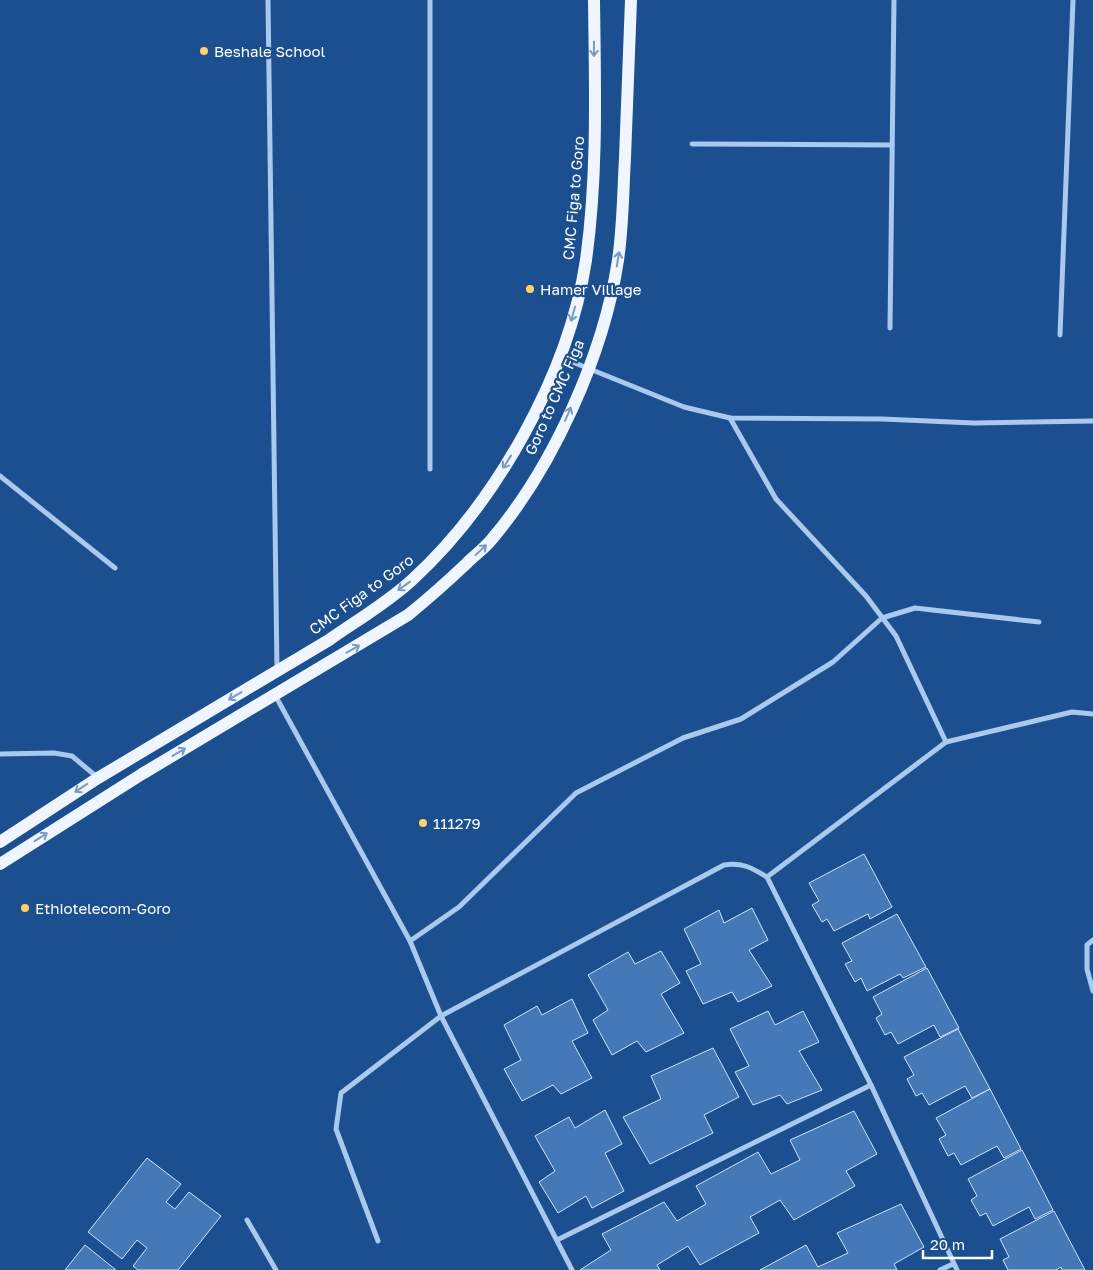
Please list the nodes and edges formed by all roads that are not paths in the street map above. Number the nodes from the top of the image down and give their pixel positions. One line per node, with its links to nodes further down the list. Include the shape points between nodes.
1 (268, 0): 20 (street)
2 (430, 0): 15 (street)
3 (594, 0): 11 (main road, CMC Figa to Goro, one-way to 11, via 594,180 586,260)
4 (631, 0): 12 (main road, Goro to CMC Figa, one-way to 4, via 618,260)
5 (894, 0): 8 (street)
6 (1074, 0): 10 (street)
7 (692, 144): 8 (street)
8 (892, 145): 9 (street)
9 (890, 328)
10 (1060, 335)
11 (559, 356): 12 (street); 20 (main road, CMC Figa to Goro, one-way to 20, via 536,410 488,494 438,555 410,582 366,614)
12 (588, 369): 13 (street, via 684,407); 21 (main road, Goro to CMC Figa, one-way to 12, via 408,615 439,591 491,540 539,472)
13 (730, 418): 14 (street, via 974,423); 18 (street, via 776,498 866,596)
14 (1093, 421)
15 (430, 469)
16 (0, 476): 17 (street)
17 (115, 568)
18 (882, 618): 19 (street, via 915,608); 23 (street, via 896,636); 30 (street, via 834,662 741,719 683,738 576,793 459,907)
19 (1039, 622)
20 (277, 671): 25 (main road, CMC Figa to Goro, one-way to 25)
21 (275, 694): 27 (main road, Goro to CMC Figa, one-way to 21); 30 (street)
22 (1093, 714): 23 (street, via 1072,712)
23 (946, 742): 28 (street)
24 (0, 754): 25 (street, via 72,756)
25 (98, 778): 26 (main road, CMC Figa to Goro, one-way to 26)
26 (0, 842)
27 (0, 864)
28 (767, 878): 32 (street, via 737,863 724,865); 33 (street)
29 (1093, 940): 31 (street, via 1087,946 1087,969)
30 (410, 941): 32 (street)
31 (1093, 991)
32 (441, 1016): 35 (street); 36 (street, via 341,1093 336,1129)
33 (871, 1085): 35 (street); 37 (street)
34 (247, 1220): 38 (street)
35 (557, 1240): 39 (street)
36 (378, 1242)
37 (953, 1264): 40 (street); 41 (street)
38 (276, 1270)
39 (572, 1270)
40 (940, 1270)
41 (957, 1270)

